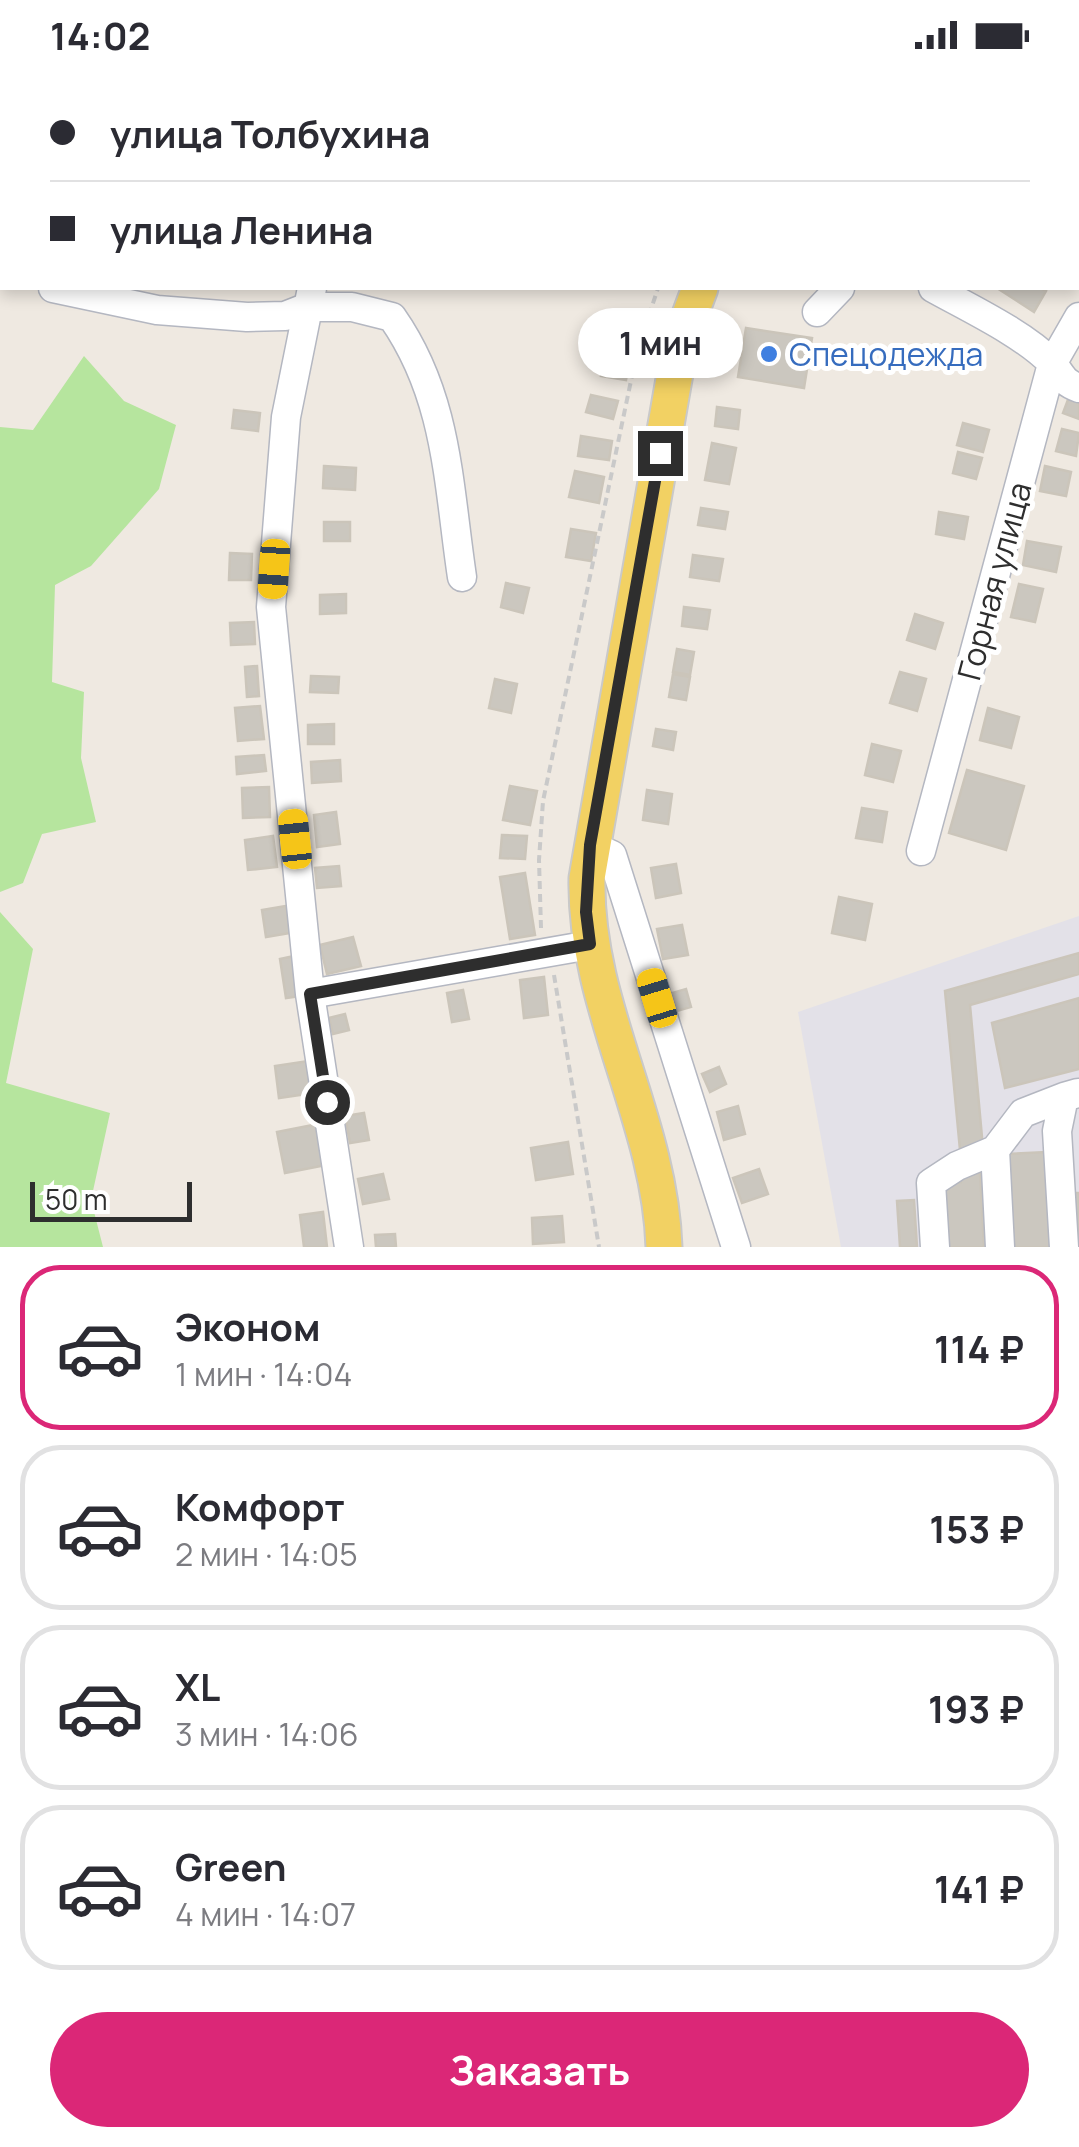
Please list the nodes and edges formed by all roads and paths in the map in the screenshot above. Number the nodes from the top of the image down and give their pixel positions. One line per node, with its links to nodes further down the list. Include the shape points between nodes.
1 (62, 290): 5 (street, via 157,310 247,317 285,316)
2 (699, 290): 11 (main road, via 681,339)
3 (838, 290): 6 (street)
4 (936, 290): 8 (street)
5 (310, 297): 10 (street, via 392,317 418,354 435,399); 14 (street, via 286,418 272,606)
6 (818, 312)
7 (1079, 317): 8 (street, Горная улица)
8 (1052, 364): 9 (street, via 1063,382); 12 (street, Горная улица)
9 (1079, 388)
10 (462, 577)
11 (590, 845): 13 (main road); 19 (street, via 612,855)
12 (921, 852)
13 (590, 944): 14 (street); 18 (main road, via 659,1180)
14 (310, 994): 17 (street)
15 (1072, 1095): 16 (street, via 1023,1113); 22 (street, via 1057,1131)
16 (995, 1150): 20 (street, via 931,1183); 21 (street)
17 (349, 1247)
18 (664, 1247)
19 (736, 1247)
20 (934, 1247)
21 (1000, 1247)
22 (1064, 1247)

